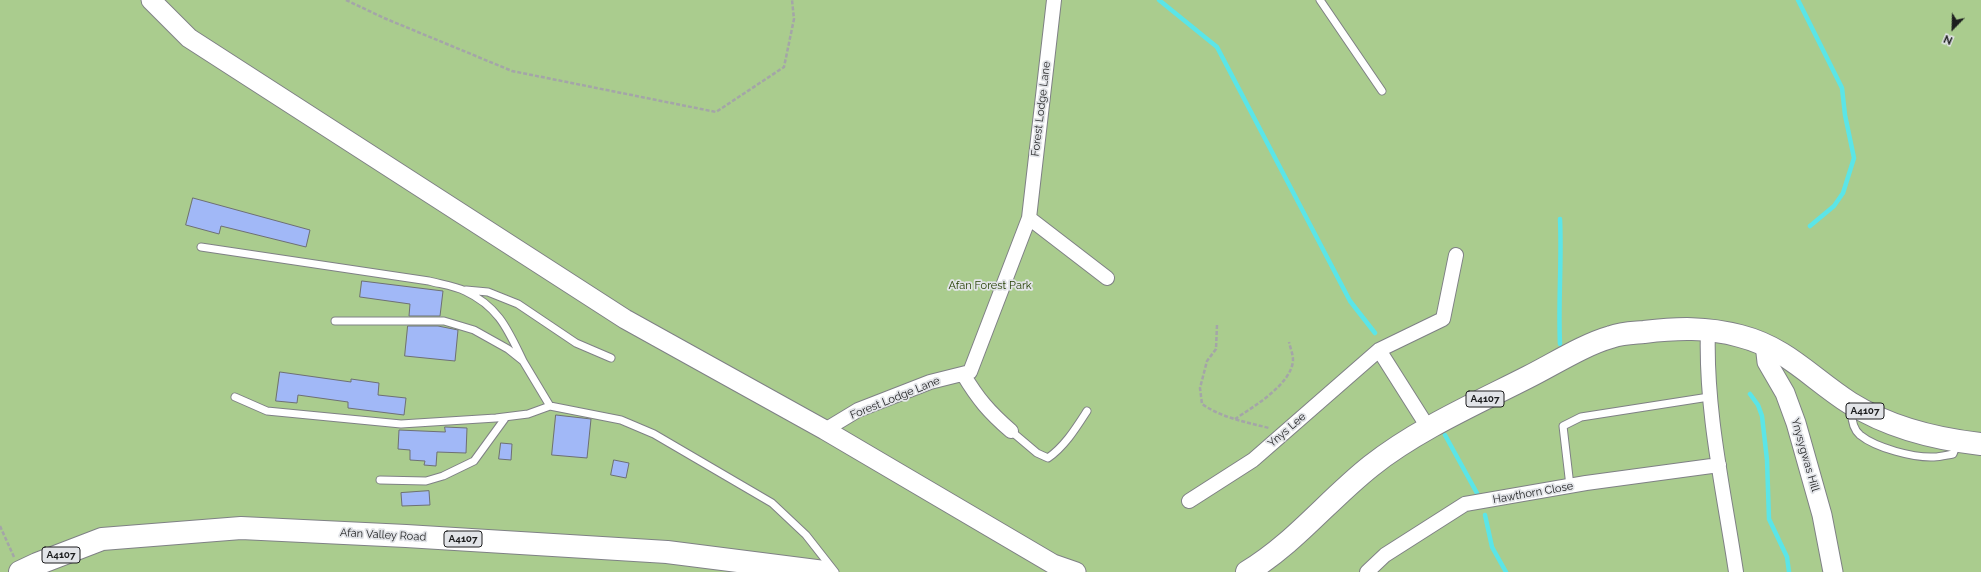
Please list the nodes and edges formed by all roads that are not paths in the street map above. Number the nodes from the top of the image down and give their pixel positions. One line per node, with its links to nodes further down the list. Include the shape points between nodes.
1 (151, 0): 22 (main road, via 189,38 618,314)
2 (1054, 0): 5 (street, Forest Lodge Lane)
3 (1320, 0): 4 (lane)
4 (1382, 91)
5 (1029, 218): 8 (street); 16 (street, Forest Lodge Lane, via 970,372)
6 (201, 247): 9 (lane, via 429,282)
7 (1456, 255): 13 (street, Ynys Lee, via 1443,319)
8 (1107, 278)
9 (464, 290): 14 (lane, via 488,292 518,304 576,343); 15 (lane, via 490,306 506,327)
10 (335, 321): 15 (lane, via 444,321 474,330 508,349)
11 (1708, 329): 12 (main road, A4107); 18 (street, via 1706,359); 23 (main road, A4107, via 1675,328 1611,337 1576,352)
12 (1765, 344): 25 (main road, A4107, via 1788,356 1852,404 1896,426 1958,442); 37 (main road, Ynysygwas Hill, via 1767,362 1785,393 1796,423 1822,514)
13 (1379, 350): 23 (street); 29 (street, Ynys Lee, via 1253,460)
14 (611, 358)
15 (523, 361): 19 (lane)
16 (963, 374): 22 (street, Forest Lodge Lane, via 930,382 858,410); 24 (street, via 991,414)
17 (235, 397): 21 (lane, via 267,412 401,424)
18 (1709, 397): 26 (street); 28 (lane, via 1581,418 1563,426)
19 (550, 406): 21 (lane, via 528,414); 32 (lane, via 621,420 674,445 772,503 806,535)
20 (1087, 411): 24 (lane, via 1070,437 1048,458 1037,453)
21 (506, 417): 27 (lane, via 474,461 426,481)
22 (825, 430): 33 (main road, via 1053,564)
23 (1429, 430): 34 (main road, A4107, via 1373,464 1284,547)
24 (1011, 431)
25 (1981, 444)
26 (1720, 464): 28 (street, Hawthorn Close); 36 (street)
27 (380, 480)
28 (1570, 486): 35 (street, Hawthorn Close, via 1465,504 1386,555)
29 (1189, 501)
30 (21, 572): 31 (main road, Afan Valley Road / A4107, via 102,539 241,528 667,552)
31 (824, 572)
32 (835, 572)
33 (1076, 572)
34 (1247, 572)
35 (1367, 572)
36 (1736, 572)
37 (1833, 572)

